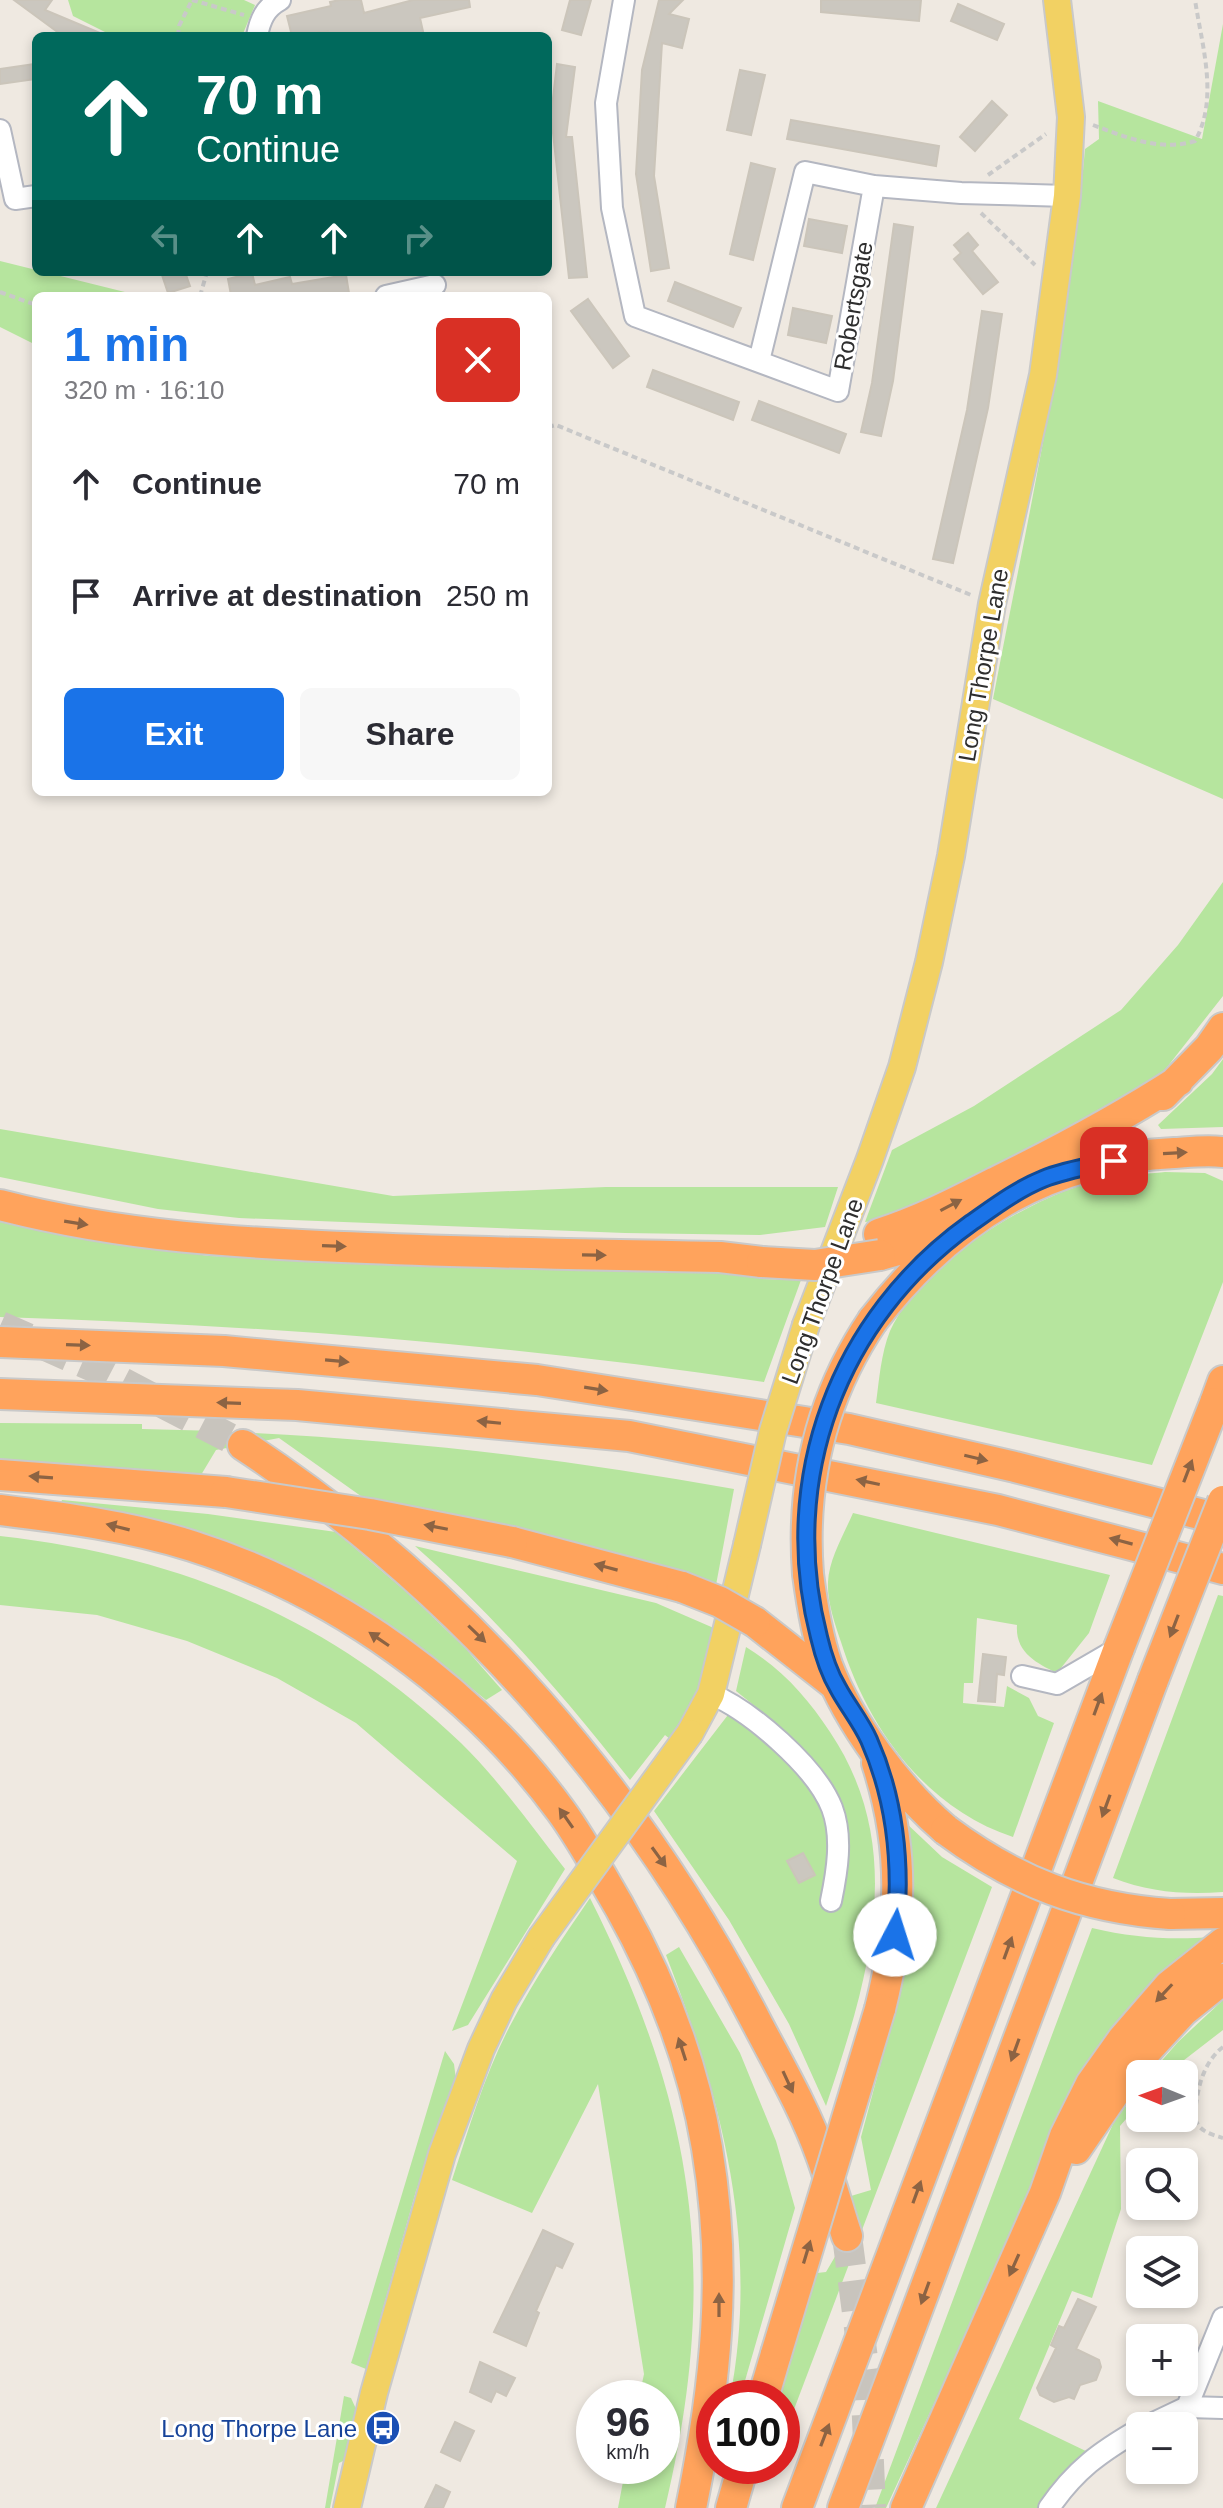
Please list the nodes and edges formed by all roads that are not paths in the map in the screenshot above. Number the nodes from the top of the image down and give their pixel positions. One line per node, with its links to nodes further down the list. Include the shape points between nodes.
1 (624, 0): 9 (street, Robertsgate, via 606,103 612,208 635,316)
2 (1057, 0): 5 (main road, Long Thorpe Lane, via 1071,117)
3 (0, 130): 6 (street, via 15,199)
4 (874, 186): 5 (street); 9 (street, via 805,172); 9 (street, Robertsgate, via 838,391)
5 (1067, 196): 16 (main road, Long Thorpe Lane, via 1043,375 992,604 929,962 902,1067)
6 (32, 197)
7 (435, 284): 8 (street)
8 (402, 292)
9 (759, 361)
10 (1223, 1028): 11 (highway)
11 (1178, 1081): 13 (highway, via 1126,1131); 17 (highway, one-way to 11, via 1123,1117)
12 (1221, 1151): 13 (highway, one-way to 12, via 1137,1155)
13 (1044, 1178): 15 (highway)
14 (0, 1205): 18 (highway, one-way to 18, via 65,1222 209,1241)
15 (960, 1231): 17 (highway, via 920,1246); 30 (highway, bridge, via 915,1269 873,1320 844,1367 815,1450 806,1511 808,1574 819,1640)
16 (838, 1242): 17 (highway); 18 (highway); 31 (main road, Long Thorpe Lane, bridge, via 773,1431)
17 (879, 1245): 18 (highway, bridge, via 815,1265)
18 (762, 1257)
19 (0, 1342): 26 (highway, one-way to 26, via 224,1351 537,1380 849,1429)
20 (1219, 1392): 28 (highway, one-way to 20, bridge)
21 (0, 1394): 27 (highway, one-way to 21, via 998,1510 629,1436 297,1405)
22 (243, 1445): 38 (highway, one-way to 38, via 410,1570 570,1735 675,1880 736,1982 820,2153)
23 (0, 1475): 30 (highway, one-way to 23, bridge, via 755,1622 720,1602 512,1542 226,1492)
24 (1223, 1501): 50 (highway, one-way to 50, bridge)
25 (0, 1510): 47 (highway, one-way to 25, via 719,2328 707,2146 691,2077 648,1958 559,1807 485,1724 417,1664 341,1613 193,1547 106,1524)
26 (1223, 1520)
27 (1223, 1569)
28 (1119, 1648): 29 (street, via 1057,1684); 49 (highway, one-way to 28)
29 (1022, 1676)
30 (836, 1686): 32 (highway)
31 (711, 1694): 33 (street, via 766,1726 818,1784 832,1808 838,1840); 46 (main road, Long Thorpe Lane, bridge, via 690,1733 541,1938 498,2012 442,2154)
32 (869, 1739): 34 (highway, bridge, via 897,1781 946,1830 1036,1885 1118,1908); 40 (highway, one-way to 32, bridge, via 892,1961 899,1871 888,1797)
33 (831, 1901)
34 (1223, 1913)
35 (1223, 1943): 37 (highway, one-way to 37, via 1169,1986 1123,2039 1091,2084)
36 (1223, 1979): 37 (highway, via 1183,2011 1135,2063)
37 (1045, 2193): 51 (highway, one-way to 51)
38 (847, 2236)
39 (1223, 2318): 41 (street)
40 (768, 2380)
41 (1187, 2407): 42 (street); 43 (street)
42 (1223, 2408)
43 (1176, 2412)
44 (1126, 2437): 52 (street, via 1090,2459)
45 (738, 2484): 48 (highway)
46 (347, 2508)
47 (691, 2508)
48 (731, 2508)
49 (797, 2508)
50 (843, 2508)
51 (906, 2508)
52 (1049, 2508)

